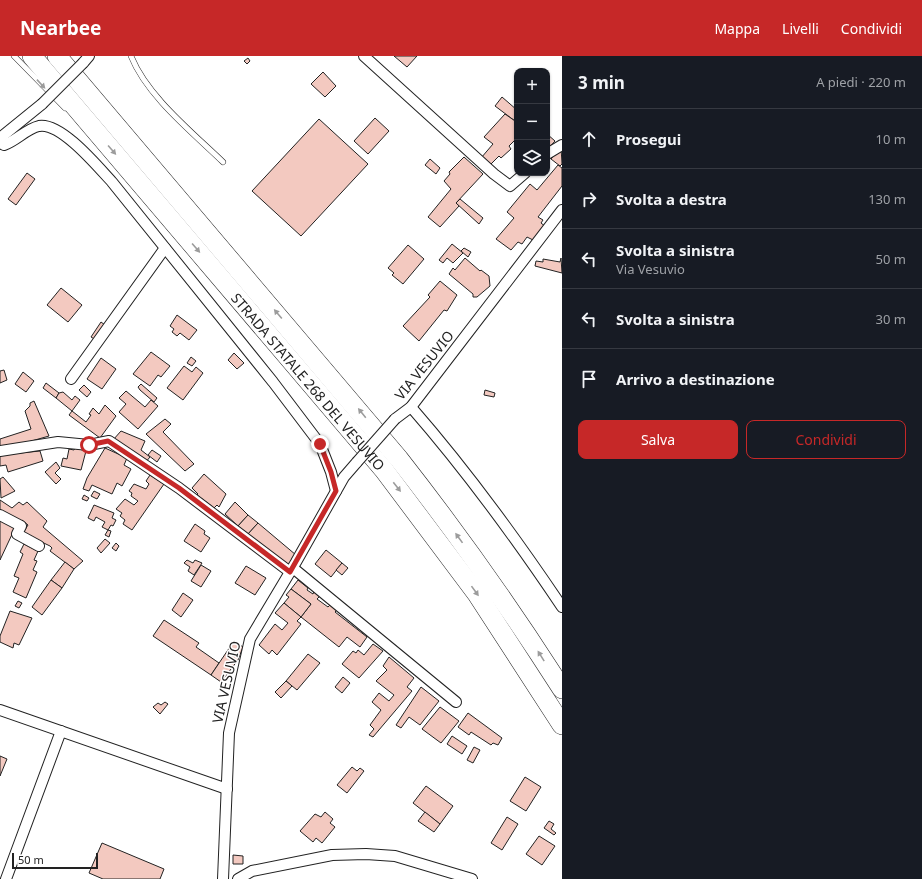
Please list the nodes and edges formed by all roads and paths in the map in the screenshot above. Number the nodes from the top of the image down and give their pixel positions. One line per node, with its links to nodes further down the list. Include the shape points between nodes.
1 (14, 56): 7 (lane, one-way to 7)
2 (32, 56): 9 (highway, STRADA STATALE 268 DEL VESUVIO)
3 (57, 56): 26 (highway, STRADA STATALE 268 DEL VESUVIO, one-way to 3, via 491,582 399,459)
4 (131, 56): 14 (lane, via 142,79)
5 (364, 56): 15 (street, via 494,174 510,186)
6 (86, 59): 10 (street, bridge, via 42,104)
7 (68, 110)
8 (74, 115): 9 (lane)
9 (98, 134): 29 (highway, STRADA STATALE 268 DEL VESUVIO, one-way to 29, via 389,476 477,594)
10 (0, 138)
11 (0, 143): 17 (street, via 4,145 12,142 40,126 54,129 84,152)
12 (562, 145): 13 (street)
13 (550, 152)
14 (223, 162)
15 (522, 176)
16 (562, 210): 19 (street, VIA VESUVIO)
17 (166, 248): 18 (street); 21 (street, via 320,444)
18 (71, 379)
19 (411, 407): 21 (street, VIA VESUVIO, bridge, via 395,419 344,477); 25 (street, via 463,468)
20 (0, 451): 24 (street, via 58,442 89,445 108,441 179,488)
21 (336, 491): 24 (street, VIA VESUVIO)
22 (0, 515): 23 (street, via 20,526 17,534)
23 (40, 546)
24 (292, 570): 27 (street); 31 (street, VIA VESUVIO, via 250,639 229,733)
25 (562, 607)
26 (562, 689)
27 (456, 702)
28 (0, 710): 30 (street)
29 (562, 725)
30 (61, 732): 31 (street); 32 (street)
31 (227, 789): 33 (street, VIA VESUVIO)
32 (6, 879)
33 (223, 879)
34 (238, 879): 35 (street, via 252,871 332,855 366,854 395,856)
35 (472, 879)

